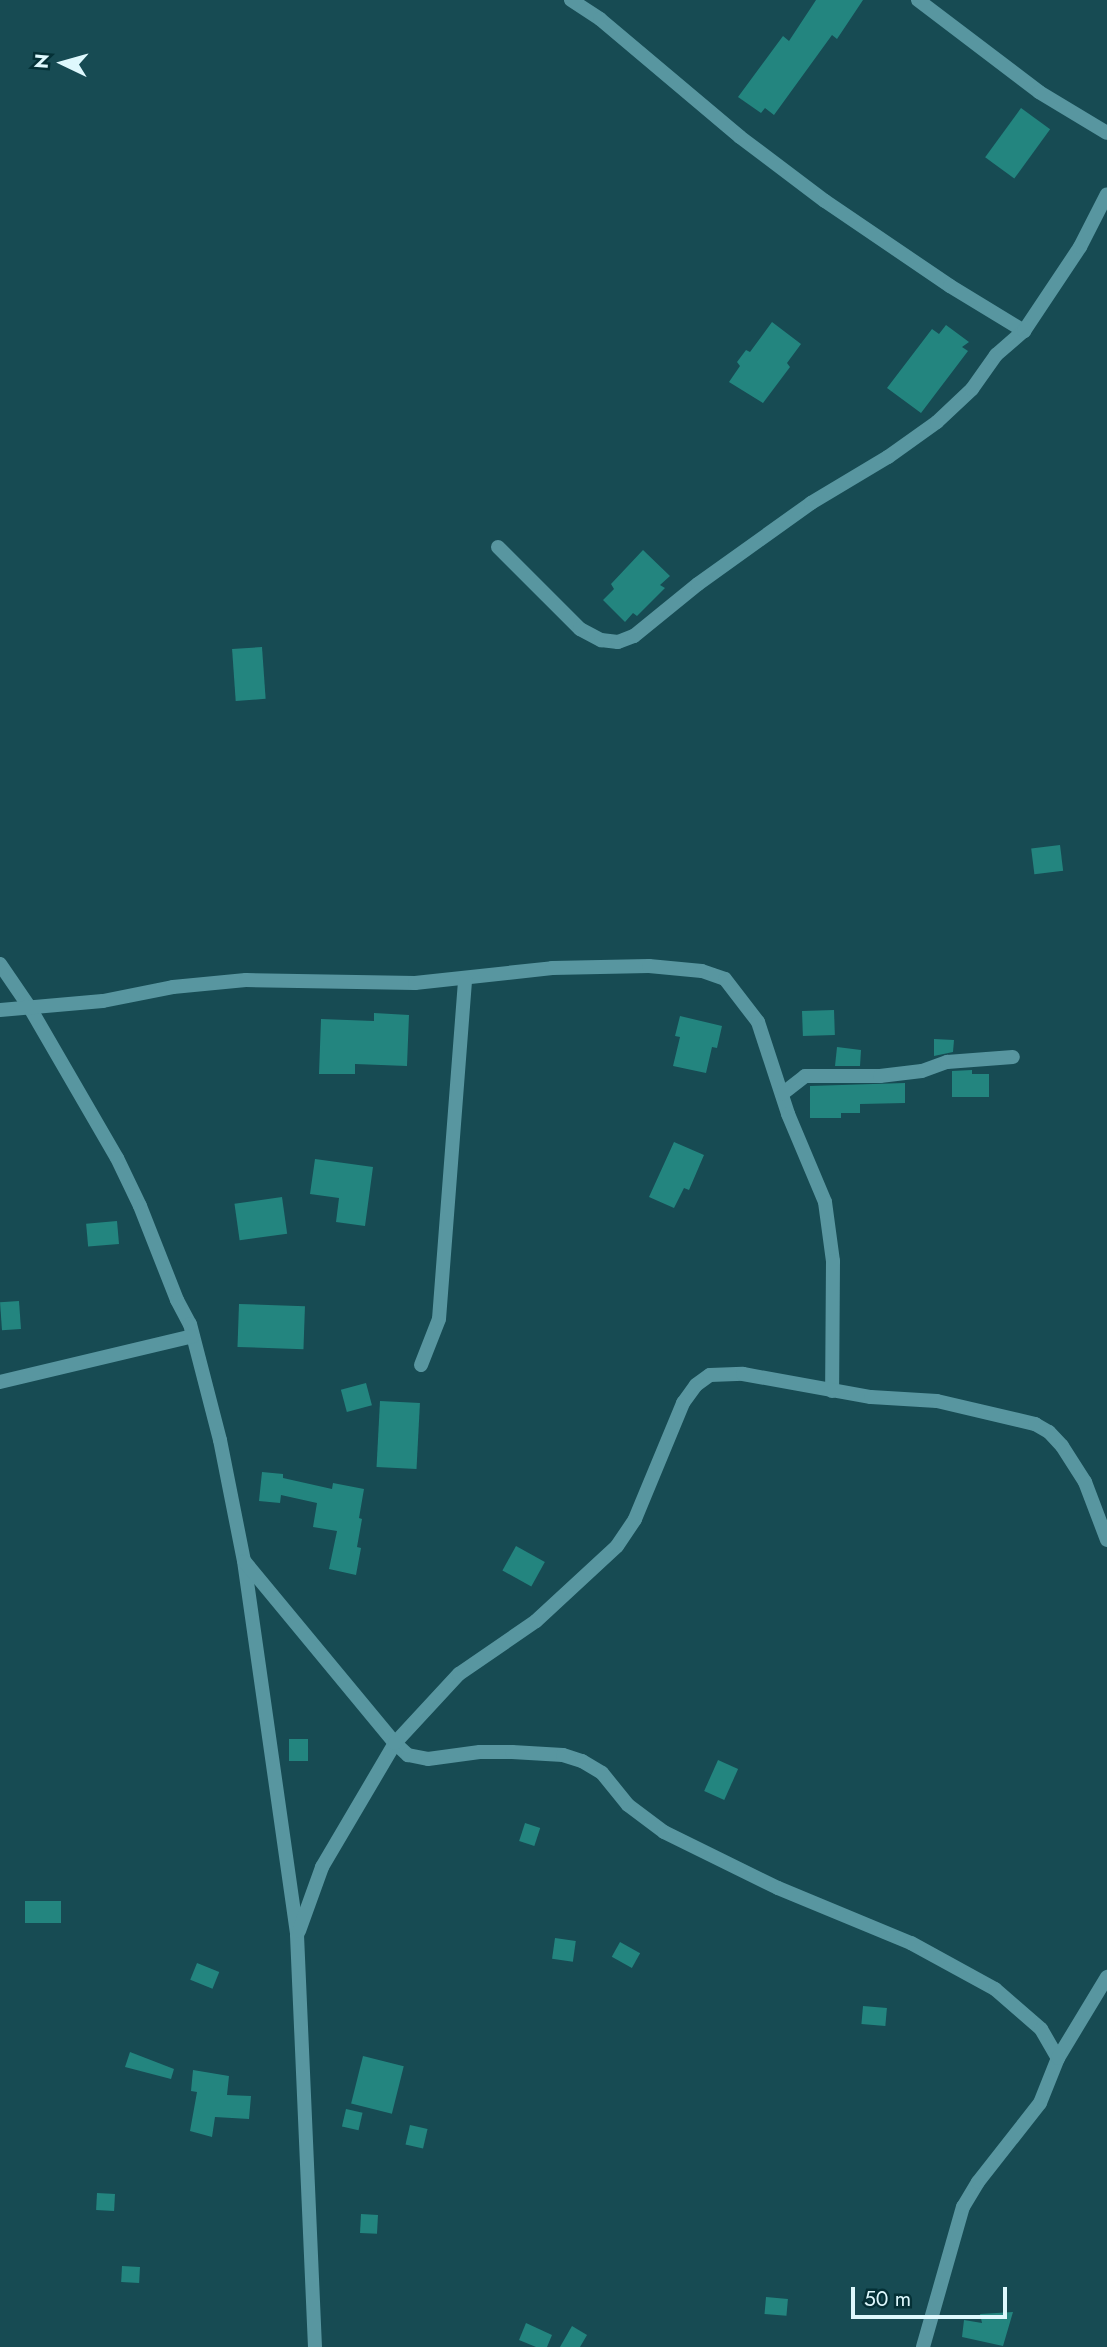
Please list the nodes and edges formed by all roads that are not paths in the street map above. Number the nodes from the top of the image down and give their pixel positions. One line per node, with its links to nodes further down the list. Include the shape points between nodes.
1 (572, 0): 6 (street, via 825,201)
2 (918, 0): 3 (street, via 1040,92)
3 (1107, 134)
4 (1107, 194): 5 (street)
5 (1101, 224): 6 (street)
6 (1024, 331): 7 (street, via 996,355 972,389 937,422 811,503 634,636 618,642 601,640 580,629)
7 (498, 547)
8 (0, 964): 10 (street)
9 (464, 979): 10 (street, via 415,983 246,980); 13 (street, via 552,968 649,966 702,971 725,979 758,1023); 15 (street, via 439,1320)
10 (30, 1008): 11 (street); 14 (street, via 117,1158)
11 (0, 1010)
12 (1013, 1057): 13 (street, via 947,1062 922,1071 880,1076 805,1076)
13 (782, 1094): 17 (street, via 829,1222)
14 (193, 1336): 16 (street); 19 (street)
15 (421, 1365)
16 (0, 1382)
17 (832, 1391): 18 (street, via 937,1401 1035,1424 1062,1446 1085,1482); 20 (street, via 726,1372 710,1375 696,1385 683,1404 635,1519 617,1546 536,1621 458,1674)
18 (1107, 1540)
19 (244, 1561): 20 (street); 21 (street)
20 (395, 1743): 21 (street, via 322,1867); 23 (street, via 408,1755 428,1759 480,1752 563,1755 582,1761 602,1773 628,1805 664,1832 778,1888 911,1943 995,1989 1041,2029)
21 (297, 1936): 24 (street)
22 (1107, 1977): 23 (street)
23 (1058, 2058): 25 (street, via 1040,2103 963,2207)
24 (315, 2347)
25 (923, 2347)

